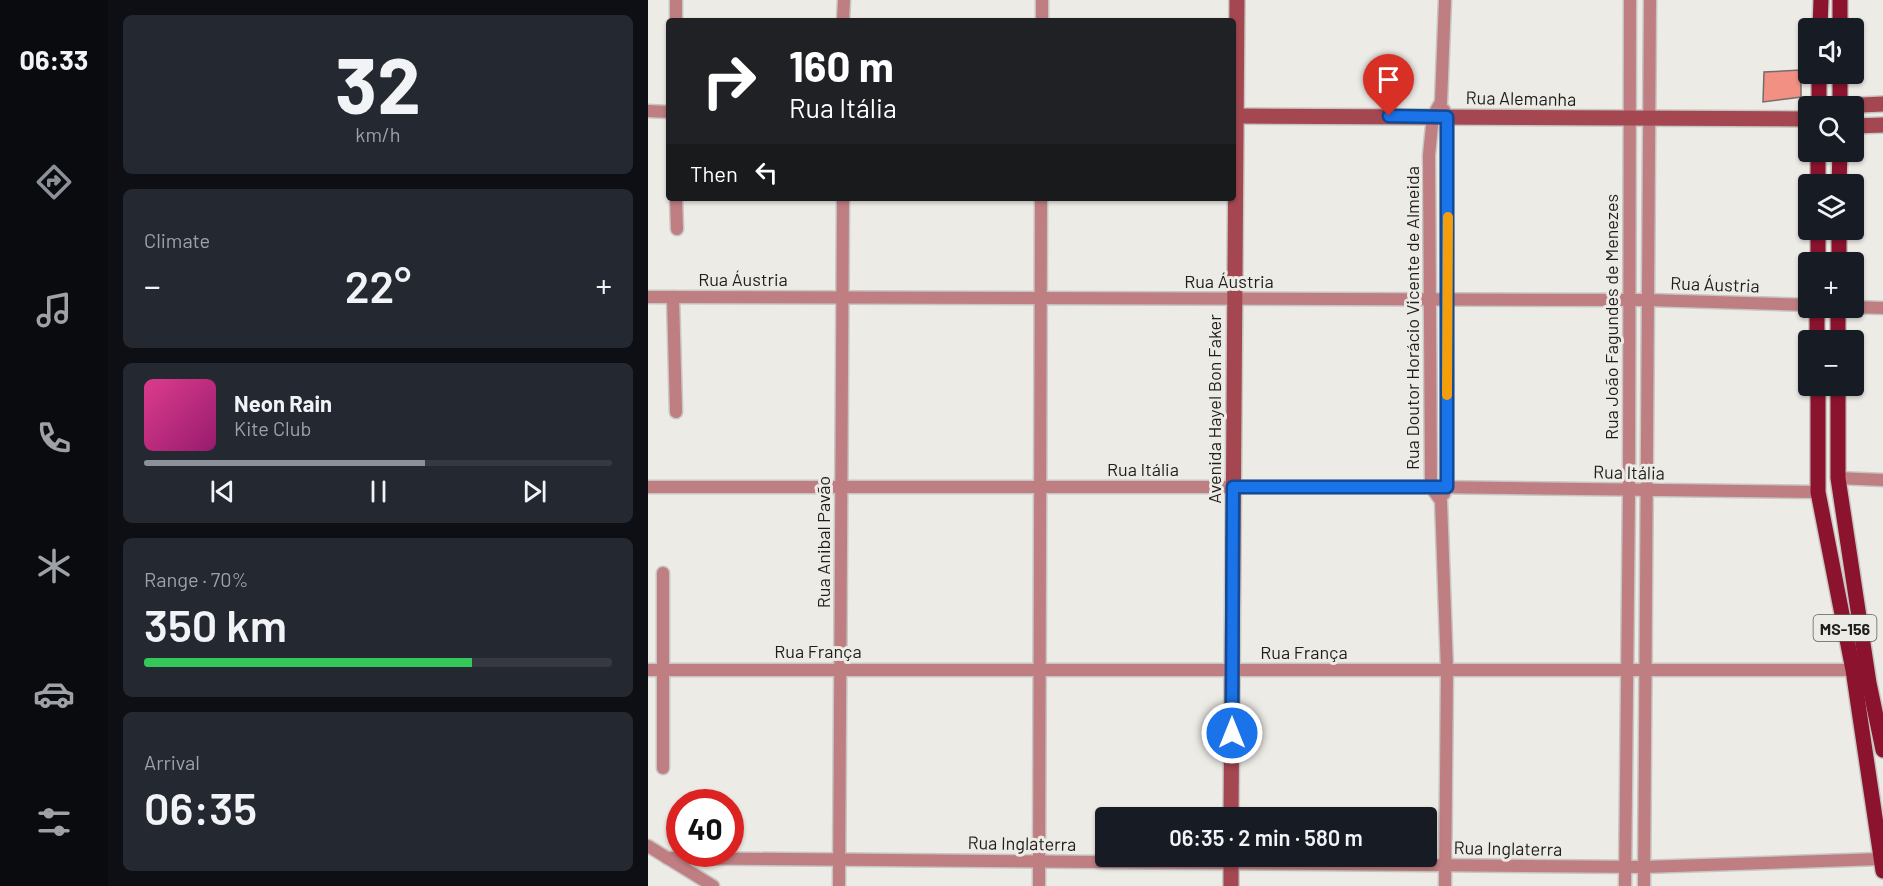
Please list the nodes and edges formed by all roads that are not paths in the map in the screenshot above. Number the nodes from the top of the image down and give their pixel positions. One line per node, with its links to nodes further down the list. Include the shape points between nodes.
1 (676, 0): 10 (street)
2 (844, 0): 11 (street)
3 (1042, 0): 12 (street)
4 (1237, 0): 15 (street, Avenida Hayel Bon Faker)
5 (1446, 0): 21 (street)
6 (1630, 0): 22 (street, Rua João Fagundes de Menezes)
7 (1650, 0): 23 (street, Rua João Fagundes de Menezes)
8 (1821, 0): 13 (main road)
9 (1840, 0): 14 (main road)
10 (676, 18)
11 (843, 18)
12 (1042, 18)
13 (1820, 18)
14 (1840, 18)
15 (1236, 39)
16 (1883, 104): 17 (street)
17 (1864, 105)
18 (648, 111): 19 (street)
19 (666, 112)
20 (1236, 116): 21 (street, Rua Alemanha)
21 (1440, 116): 22 (street, Rua Alemanha); 37 (street, Rua Doutor Horácio Vicente de Almeida, via 1429,155); 38 (street, Rua Doutor Horácio Vicente de Almeida)
22 (1630, 118): 23 (street, Rua Alemanha); 39 (street, Rua João Fagundes de Menezes)
23 (1649, 118): 24 (street, Rua Alemanha); 40 (street, Rua João Fagundes de Menezes)
24 (1798, 119)
25 (1883, 124): 26 (street)
26 (1864, 125)
27 (676, 201): 31 (street)
28 (843, 201): 34 (street, Rua Anibal Pavão)
29 (1041, 201): 35 (street)
30 (1234, 201): 36 (street, Avenida Hayel Bon Faker)
31 (676, 230)
32 (648, 297): 33 (street, Rua Áustria)
33 (673, 297): 34 (street, Rua Áustria); 46 (street)
34 (842, 297): 35 (street, Rua Áustria); 50 (street, Rua Anibal Pavão)
35 (1041, 298): 36 (street, Rua Áustria); 51 (street)
36 (1235, 299): 37 (street, Rua Áustria); 52 (street, Avenida Hayel Bon Faker)
37 (1429, 300): 38 (street, Rua Áustria); 53 (street, Rua Doutor Horácio Vicente de Almeida)
38 (1448, 300): 39 (street, Rua Áustria); 54 (street, Rua Doutor Horácio Vicente de Almeida)
39 (1629, 300): 40 (street, Rua Áustria); 55 (street, Rua João Fagundes de Menezes)
40 (1648, 300): 41 (street, Rua Áustria); 56 (street, Rua João Fagundes de Menezes)
41 (1798, 305)
42 (1864, 307): 43 (street)
43 (1883, 308)
44 (1818, 396): 57 (main road, MS-156)
45 (1838, 396): 47 (main road)
46 (676, 412)
47 (1838, 478): 48 (street); 69 (main road)
48 (1883, 480)
49 (648, 487): 50 (street, Rua Itália)
50 (841, 487): 51 (street, Rua Itália); 60 (street, Rua Anibal Pavão)
51 (1040, 487): 52 (street, Rua Itália); 61 (street)
52 (1233, 487): 53 (street, Rua Itália); 62 (street, Avenida Hayel Bon Faker)
53 (1431, 487): 54 (street, Rua Itália); 58 (street, Rua Doutor Horácio Vicente de Almeida)
54 (1447, 487): 55 (street, Rua Itália); 58 (street)
55 (1629, 489): 56 (street, Rua Itália); 66 (street, Rua João Fagundes de Menezes)
56 (1647, 490): 57 (street, Rua Itália); 67 (street, Rua João Fagundes de Menezes)
57 (1818, 492): 68 (main road, MS-156)
58 (1441, 501): 65 (street)
59 (663, 573): 64 (street)
60 (840, 669): 61 (street, Rua França); 64 (street, Rua França); 75 (street, Rua Anibal Pavão)
61 (1040, 669): 62 (street, Rua França); 77 (street)
62 (1232, 669): 65 (street, Rua França); 71 (street, Avenida Hayel Bon Faker)
63 (648, 670): 64 (street, Rua França)
64 (662, 670): 70 (street)
65 (1447, 670): 66 (street, Rua França); 79 (street)
66 (1627, 670): 67 (street, Rua França); 83 (street, Rua João Fagundes de Menezes)
67 (1645, 670): 68 (street, Rua França); 84 (street, Rua João Fagundes de Menezes)
68 (1853, 670): 80 (main road, MS-156)
69 (1883, 750)
70 (663, 768)
71 (1231, 807)
72 (648, 846): 73 (street)
73 (666, 857)
74 (744, 859): 75 (street, Rua Inglaterra)
75 (840, 860): 77 (street, Rua Inglaterra); 87 (street, Rua Anibal Pavão)
76 (1095, 861): 77 (street, Rua Inglaterra)
77 (1039, 862): 88 (street)
78 (1437, 865): 79 (street, Rua Inglaterra)
79 (1445, 865): 83 (street, Rua Inglaterra); 90 (street)
80 (1882, 865): 84 (street, Rua Inglaterra)
81 (677, 867): 85 (street)
82 (1231, 867): 89 (street)
83 (1625, 867): 84 (street, Rua Inglaterra); 91 (street, Rua João Fagundes de Menezes)
84 (1644, 867): 92 (street, Rua João Fagundes de Menezes)
85 (693, 881): 86 (street)
86 (708, 885)
87 (839, 886)
88 (1039, 886)
89 (1231, 886)
90 (1445, 886)
91 (1625, 886)
92 (1644, 886)

